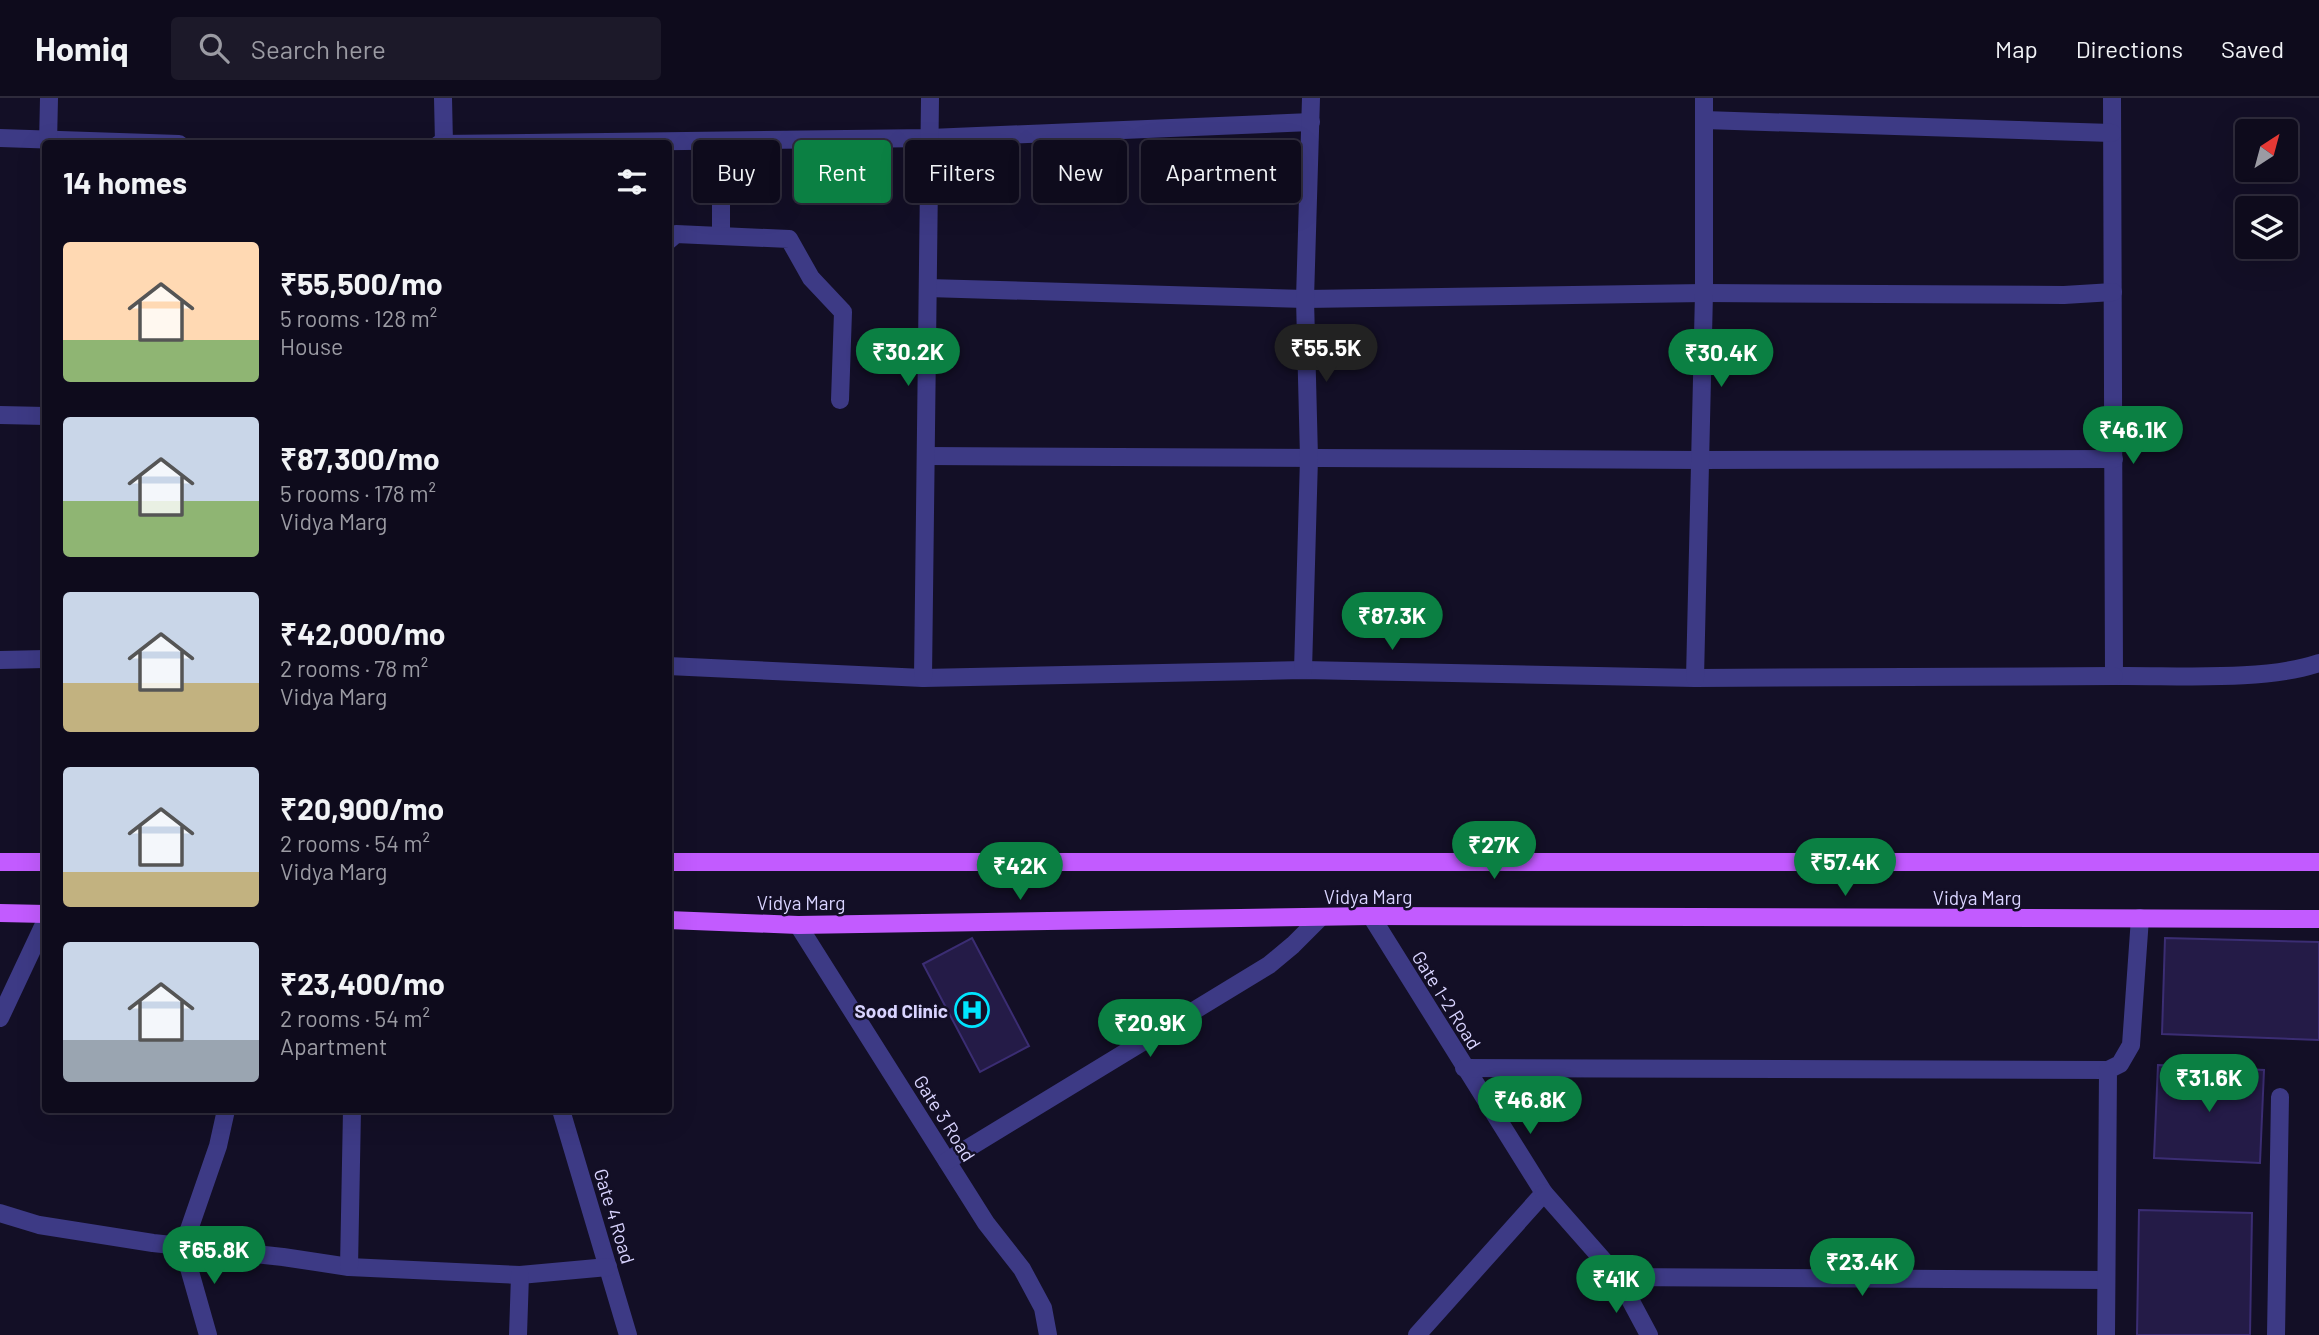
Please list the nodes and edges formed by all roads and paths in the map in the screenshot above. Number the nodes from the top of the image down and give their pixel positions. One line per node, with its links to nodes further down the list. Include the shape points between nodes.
1 (49, 98): 12 (street)
2 (443, 98): 13 (street)
3 (930, 98): 11 (street)
4 (1311, 98): 8 (street)
5 (1704, 98): 7 (street)
6 (2112, 98): 9 (street)
7 (1704, 120): 9 (street); 23 (street)
8 (1311, 122): 11 (street); 24 (street)
9 (2112, 133): 22 (street)
10 (0, 138): 14 (street)
11 (930, 138): 15 (street); 21 (street)
12 (48, 140)
13 (444, 140)
14 (42, 141)
15 (780, 141)
16 (672, 142): 17 (street)
17 (693, 142)
18 (721, 203): 19 (street)
19 (721, 234): 20 (street); 25 (street, via 789,239 811,278 843,312)
20 (672, 238)
21 (928, 288): 24 (street); 28 (street)
22 (2113, 292): 23 (street); 30 (street)
23 (1704, 293): 24 (street); 31 (street)
24 (1305, 299): 29 (street)
25 (840, 400)
26 (0, 415): 27 (street)
27 (42, 416)
28 (926, 456): 29 (street); 38 (street)
29 (1309, 458): 31 (street); 36 (street)
30 (2114, 459): 31 (street); 37 (street)
31 (1700, 460): 39 (street)
32 (42, 659): 33 (street)
33 (0, 660)
34 (2319, 663): 37 (street, via 2250,675)
35 (672, 666): 38 (street)
36 (1303, 670): 38 (street); 39 (street)
37 (2114, 676): 39 (street)
38 (923, 678)
39 (1695, 678)
40 (0, 862): 41 (main road)
41 (42, 862)
42 (672, 862): 43 (main road, Vidya Marg)
43 (2319, 862)
44 (0, 913): 45 (main road)
45 (42, 914)
46 (1371, 916): 47 (main road, Vidya Marg); 48 (main road, Vidya Marg); 54 (street, Gate 1-2 Road)
47 (1321, 917): 51 (main road, Vidya Marg); 60 (street, via 1269,965)
48 (2140, 918): 49 (main road, Vidya Marg); 55 (street, via 2131,1045 2120,1064)
49 (2319, 919)
50 (672, 920): 51 (main road, Vidya Marg)
51 (799, 925): 60 (street, Gate 3 Road)
52 (42, 929): 53 (street)
53 (0, 1018)
54 (1464, 1068): 55 (street); 61 (street, Gate 1-2 Road)
55 (2108, 1070): 68 (street)
56 (2280, 1097): 76 (street)
57 (225, 1113): 63 (street)
58 (352, 1113): 64 (street)
59 (562, 1113): 65 (street, Gate 4 Road)
60 (947, 1161): 72 (street, Gate 3 Road, via 1022,1269 1043,1308)
61 (1544, 1193): 67 (street, Gate 1-2 Road); 73 (street)
62 (0, 1213): 63 (street, via 39,1225)
63 (183, 1247): 64 (street); 69 (street)
64 (349, 1267): 66 (street)
65 (608, 1267): 66 (street); 71 (street, Gate 4 Road)
66 (520, 1275): 70 (street)
67 (1618, 1277): 68 (street); 74 (street, Gate 1-2 Road)
68 (2106, 1280): 75 (street)
69 (208, 1335)
70 (518, 1335)
71 (628, 1335)
72 (1048, 1335)
73 (1417, 1335)
74 (1649, 1335)
75 (2106, 1335)
76 (2276, 1335)

